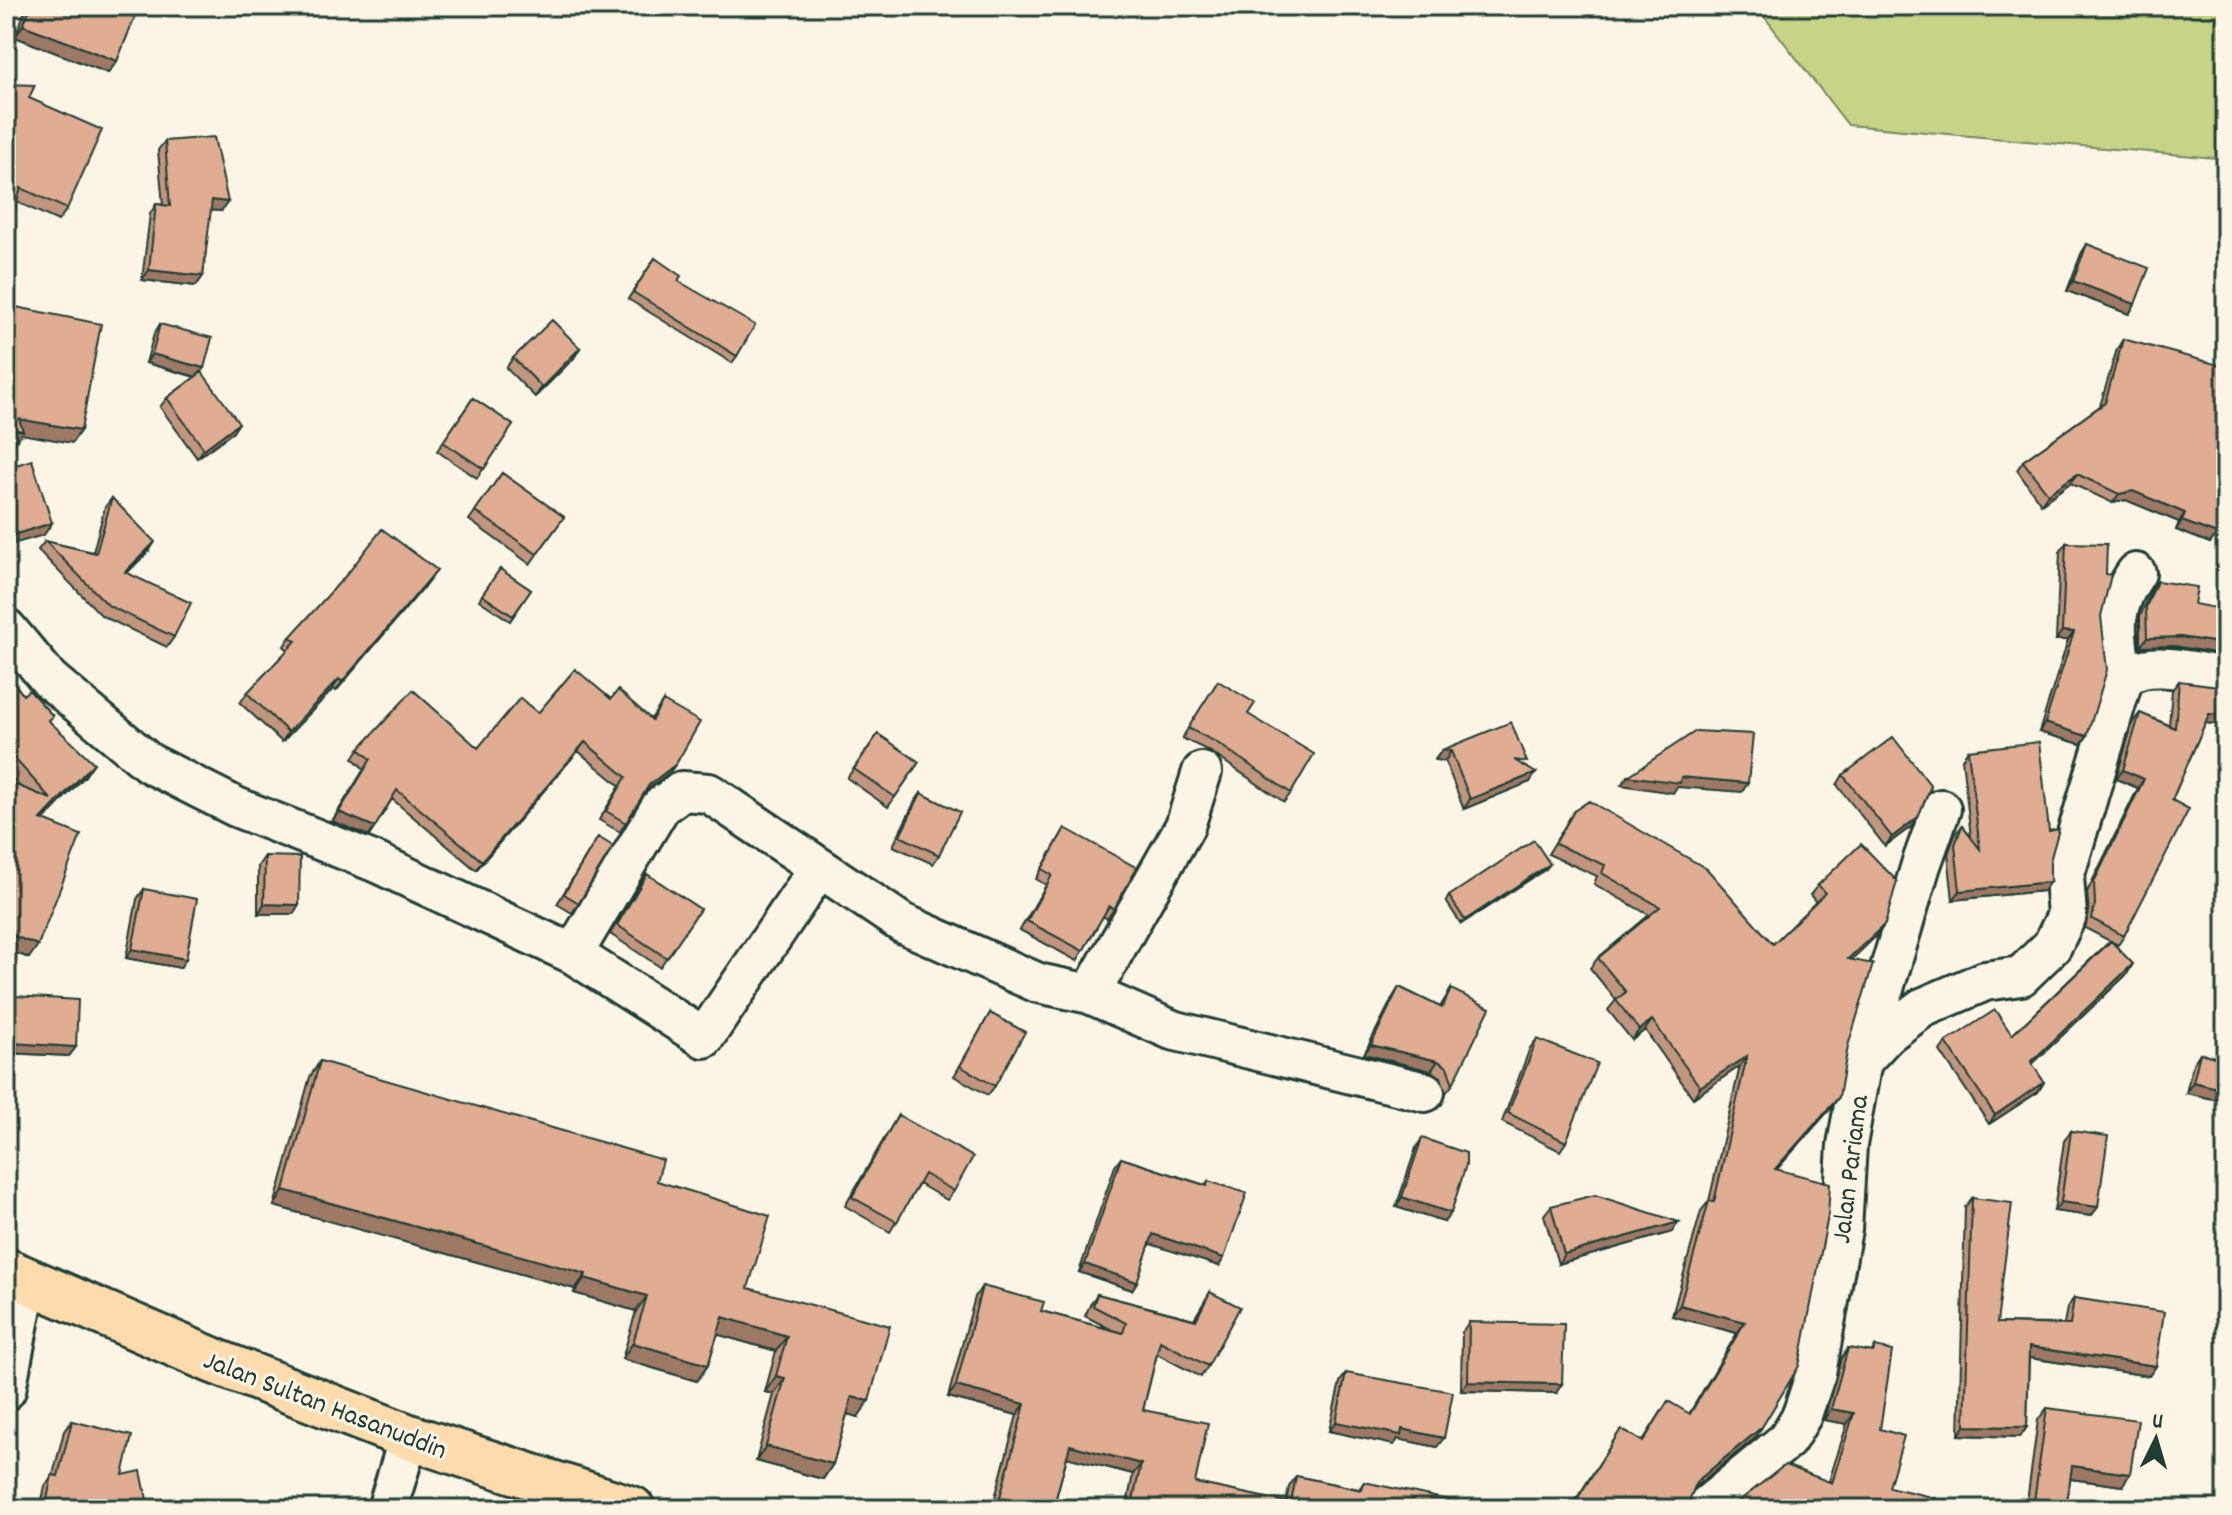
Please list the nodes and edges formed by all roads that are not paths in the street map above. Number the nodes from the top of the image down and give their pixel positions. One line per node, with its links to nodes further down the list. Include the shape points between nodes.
1 (2136, 573): 4 (street, via 2120,597 2115,620)
2 (6, 628): 8 (street, via 49,679 149,763 236,807 375,862)
3 (2226, 677): 4 (street, via 2145,668)
4 (2123, 680): 10 (street, Jalan Pariama, via 2064,877 2067,915 2052,946 2021,976 1985,981 1922,1008)
5 (1202, 772): 9 (street, via 1185,826)
6 (1941, 809): 10 (street)
7 (819, 868): 8 (street, via 709,793 682,791 661,806); 8 (street, via 704,1038); 9 (street, via 902,923 1038,983)
8 (573, 954)
9 (1090, 994): 11 (street, via 1172,1030)
10 (1862, 1061): 17 (street, Jalan Pariama, via 1847,1145 1842,1229 1816,1373 1802,1415 1787,1440)
11 (1425, 1092)
12 (16, 1276): 13 (street); 14 (highway, Jalan Sultan Hasanuddin)
13 (6, 1390)
14 (409, 1437): 15 (highway, Jalan Sultan Hasanuddin); 16 (street)
15 (605, 1505)
16 (387, 1509)
17 (1703, 1509)

